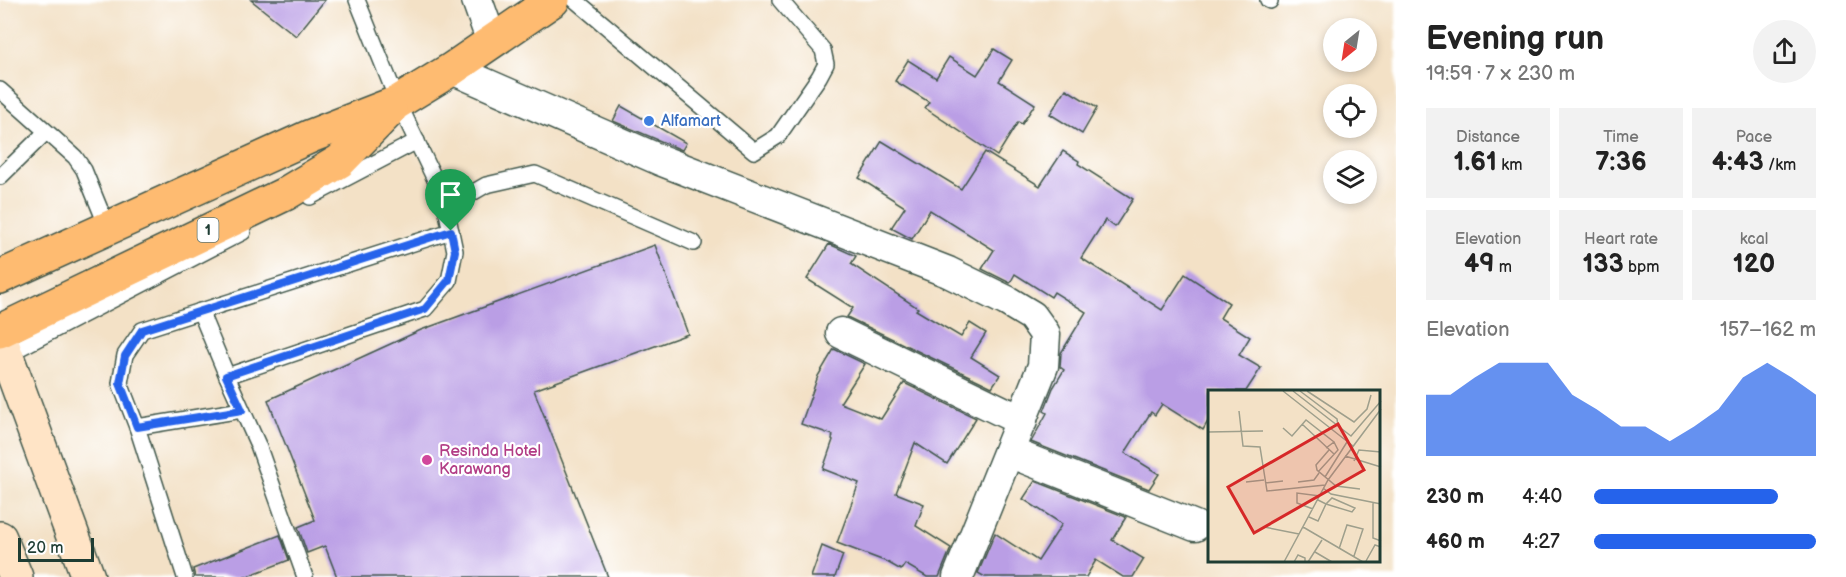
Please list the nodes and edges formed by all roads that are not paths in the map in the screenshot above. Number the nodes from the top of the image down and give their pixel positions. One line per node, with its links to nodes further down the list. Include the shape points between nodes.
1 (357, 0): 8 (lane)
2 (477, 0): 5 (street)
3 (780, 0): 4 (lane, via 823,50 826,64 778,136 754,151)
4 (556, 1): 5 (main road, 1)
5 (492, 42): 6 (main road, 1)
6 (452, 69): 8 (main road, 1); 22 (street, via 660,160 948,272 1032,316 1045,334 1043,366)
7 (0, 90): 9 (lane)
8 (398, 102): 10 (lane); 13 (main road, 1, via 311,136); 19 (main road, 1, via 340,161 285,194)
9 (46, 132): 11 (lane); 13 (lane, via 84,170)
10 (417, 141): 12 (lane); 19 (lane, via 264,221)
11 (0, 177)
12 (446, 208): 14 (lane); 15 (lane, via 486,185 535,174)
13 (108, 228): 16 (main road, 1)
14 (451, 231): 17 (lane); 20 (lane, via 455,251 449,280 425,309)
15 (694, 243)
16 (0, 278)
17 (200, 311): 20 (lane); 23 (lane, via 142,330 125,356 120,383)
18 (841, 333): 22 (street)
19 (2, 341): 26 (street)
20 (226, 376): 21 (lane)
21 (242, 410): 23 (lane); 28 (lane)
22 (1022, 421): 24 (street)
23 (137, 427): 27 (lane)
24 (1009, 452): 25 (street); 29 (street)
25 (1195, 526)
26 (88, 577)
27 (185, 577)
28 (305, 577)
29 (958, 577)

